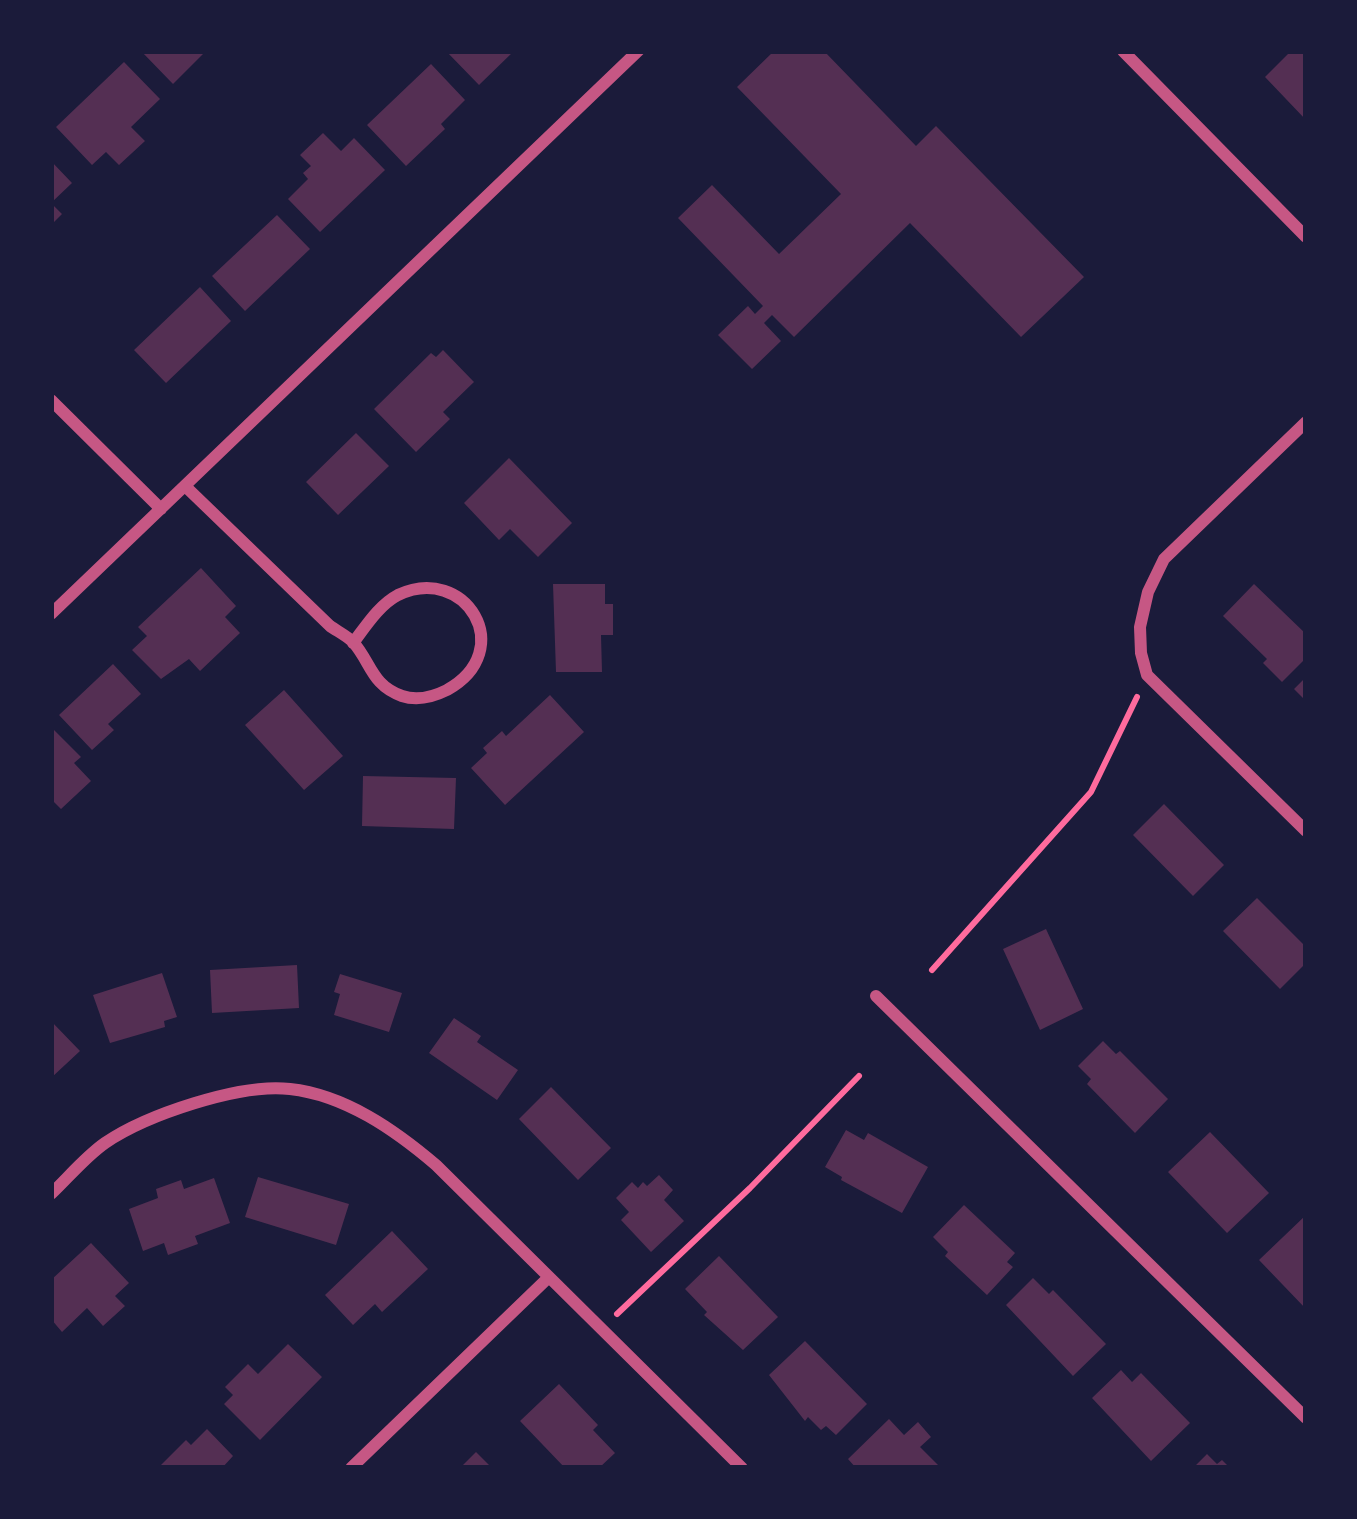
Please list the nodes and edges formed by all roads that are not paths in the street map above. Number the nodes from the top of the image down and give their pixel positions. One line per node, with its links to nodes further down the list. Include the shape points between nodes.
1 (638, 51): 6 (street)
2 (1124, 51): 3 (street)
3 (1306, 237)
4 (51, 400): 7 (street)
5 (1306, 422): 10 (street, via 1164,559 1140,627 1147,675)
6 (185, 486): 7 (street); 9 (street)
7 (161, 508): 8 (street)
8 (51, 614)
9 (353, 643): 9 (street, via 398,595 438,588 469,607 484,646 455,685 433,698 405,698 366,668)
10 (1306, 831)
11 (876, 996): 14 (street)
12 (51, 1194): 13 (street, via 104,1144 164,1111 289,1088 399,1133)
13 (549, 1276): 15 (street); 16 (street)
14 (1306, 1418)
15 (351, 1468)
16 (742, 1468)

